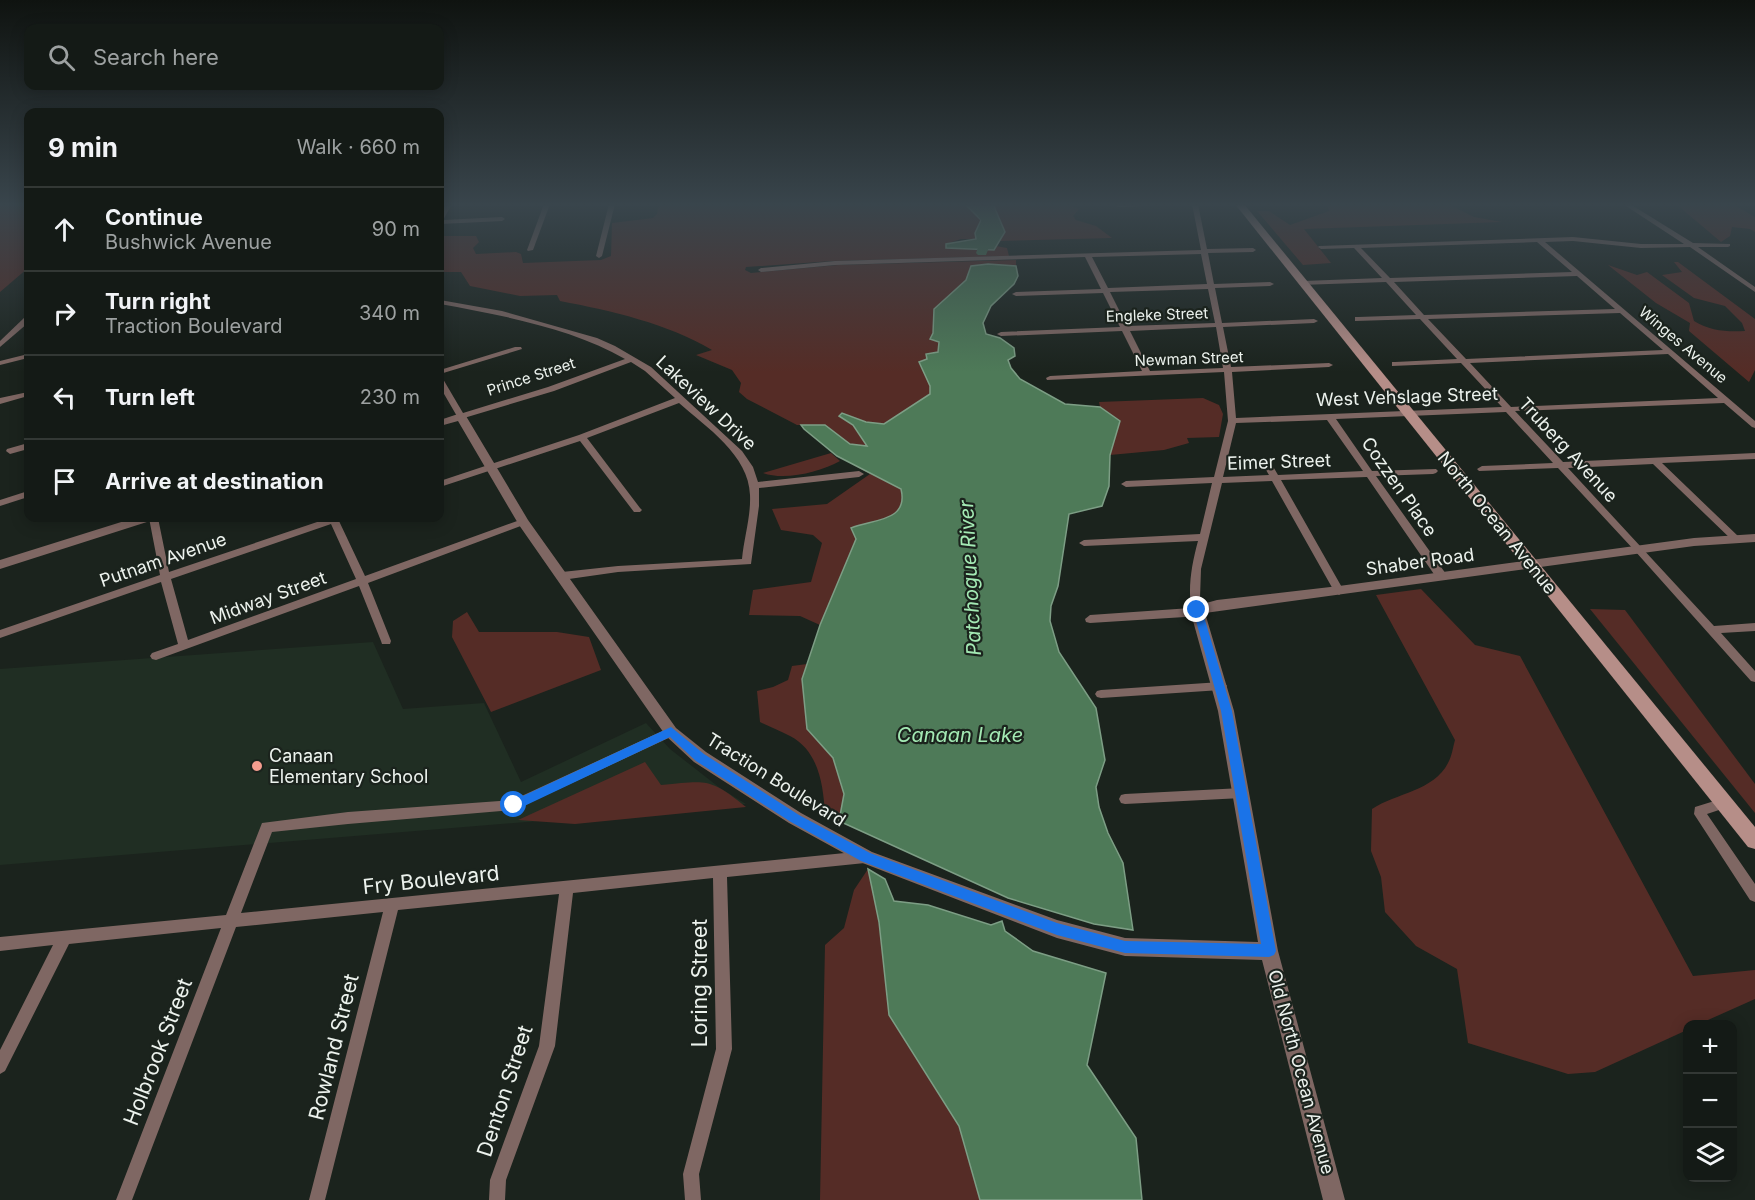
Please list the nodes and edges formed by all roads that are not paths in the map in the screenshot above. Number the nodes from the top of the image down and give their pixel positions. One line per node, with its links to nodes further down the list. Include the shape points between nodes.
1 (943, 260): 8 (street)
2 (1090, 260): 15 (street)
3 (1206, 260): 13 (street, Old North Ocean Avenue)
4 (1285, 260): 11 (main road, North Ocean Avenue)
5 (1368, 260): 10 (street, Truberg Avenue)
6 (1562, 260): 9 (street, Winges Avenue)
7 (1713, 260): 14 (street)
8 (760, 270)
9 (1578, 274): 10 (street); 18 (street, Winges Avenue)
10 (1386, 280): 11 (street); 19 (street, Truberg Avenue)
11 (1304, 283): 45 (main road, North Ocean Avenue)
12 (1270, 284): 13 (street)
13 (1211, 287): 15 (street); 23 (street, Old North Ocean Avenue)
14 (1755, 290)
15 (1106, 291): 16 (street); 24 (street)
16 (1016, 294)
17 (444, 303): 30 (street, Lakeview Drive, via 502,313 594,340)
18 (1622, 310): 19 (street); 28 (street, Winges Avenue)
19 (1422, 317): 20 (street); 31 (street, Truberg Avenue)
20 (1358, 319)
21 (1314, 321): 23 (street, Engleke Street)
22 (24, 323): 26 (street)
23 (1219, 325): 24 (street, Engleke Street); 36 (street, Old North Ocean Avenue)
24 (1126, 330): 25 (street, Engleke Street); 37 (street)
25 (1001, 334)
26 (0, 345)
27 (518, 349): 35 (street)
28 (1671, 352): 31 (street); 42 (street, Winges Avenue)
29 (24, 357): 32 (street)
30 (632, 360): 41 (street, Lakeview Drive); 46 (street, Prince Street)
31 (1462, 361): 33 (street); 44 (street, Truberg Avenue)
32 (0, 363)
33 (1395, 364)
34 (1329, 365): 36 (street, Newman Street)
35 (444, 371)
36 (1228, 371): 37 (street, Newman Street); 48 (street, Old North Ocean Avenue)
37 (1147, 373): 38 (street, Newman Street)
38 (1050, 378)
39 (444, 388): 46 (street, Traction Boulevard)
40 (24, 395): 43 (street)
41 (681, 399): 51 (street); 67 (street, Lakeview Drive, via 739,453)
42 (1726, 400): 44 (street, West Vehslage Street); 50 (street, Winges Avenue)
43 (0, 401)
44 (1507, 409): 45 (street, West Vehslage Street); 57 (street, Truberg Avenue)
45 (1408, 412): 47 (street, West Vehslage Street); 82 (main road, North Ocean Avenue)
46 (461, 416): 49 (street, Prince Street); 58 (street, Traction Boulevard)
47 (1329, 416): 48 (street, West Vehslage Street); 62 (street, Cozzen Place)
48 (1232, 421): 64 (street, Old North Ocean Avenue)
49 (444, 422)
50 (1755, 425)
51 (582, 437): 58 (street); 70 (street)
52 (24, 447): 53 (street)
53 (10, 451)
54 (1755, 456): 55 (street)
55 (1655, 461): 57 (street); 78 (street)
56 (1268, 465): 63 (street)
57 (1559, 465): 59 (street); 80 (street, Truberg Avenue)
58 (492, 466): 65 (street); 75 (street, Traction Boulevard)
59 (1482, 469)
60 (1433, 471): 62 (street, Eimer Street)
61 (859, 474): 67 (street)
62 (1370, 474): 63 (street, Eimer Street); 85 (street, Cozzen Place)
63 (1277, 479): 64 (street, Eimer Street); 87 (street)
64 (1218, 481): 66 (street, Eimer Street); 76 (street, Old North Ocean Avenue)
65 (444, 483)
66 (1126, 484)
67 (756, 485): 83 (street, via 747,562 618,568)
68 (24, 495): 69 (street)
69 (0, 503)
70 (637, 510)
71 (134, 522): 81 (street)
72 (154, 522): 84 (street)
73 (323, 522): 84 (street, Putnam Avenue)
74 (336, 522): 86 (street)
75 (523, 522): 83 (street, Traction Boulevard); 86 (street, Midway Street)
76 (1203, 537): 79 (street); 88 (street, Old North Ocean Avenue, via 1196,578)
77 (1755, 538): 78 (street, Shaber Road)
78 (1737, 539): 80 (street, Shaber Road)
79 (1084, 543)
80 (1639, 549): 82 (street, Shaber Road); 91 (street, Truberg Avenue)
81 (0, 565)
82 (1531, 565): 85 (street, Shaber Road); 102 (main road, North Ocean Avenue)
83 (562, 576): 99 (street, Traction Boulevard)
84 (165, 577): 92 (street, Putnam Avenue); 94 (street)
85 (1442, 577): 87 (street, Shaber Road)
86 (362, 581): 93 (street); 94 (street, Midway Street)
87 (1339, 591): 88 (street, Shaber Road)
88 (1197, 610): 89 (street, Shaber Road); 97 (street, Old North Ocean Avenue)
89 (1090, 619)
90 (1755, 627): 91 (street)
91 (1711, 630): 96 (street, Truberg Avenue)
92 (0, 634)
93 (386, 641)
94 (184, 646): 95 (street, Midway Street)
95 (156, 656)
96 (1755, 678)
97 (1221, 686): 98 (street); 100 (street, Old North Ocean Avenue)
98 (1101, 694)
99 (671, 732): 104 (street, Traction Boulevard, via 700,758); 109 (street, Holbrook Street, via 514,805 267,827)
100 (1242, 793): 101 (street); 112 (street, Old North Ocean Avenue)
101 (1125, 799)
102 (1724, 803): 103 (main road, North Ocean Avenue); 107 (street, via 1706,807 1700,814)
103 (1755, 841)
104 (866, 857): 105 (street, Fry Boulevard); 112 (street, Traction Boulevard, via 1057,929 1125,947)
105 (720, 871): 106 (street, Fry Boulevard); 117 (street, Loring Street, via 724,1049 691,1174)
106 (567, 887): 108 (street, Fry Boulevard); 116 (street, Denton Street, via 547,1046 498,1180)
107 (1755, 896)
108 (392, 905): 109 (street, Fry Boulevard); 115 (street, Rowland Street)
109 (231, 919): 110 (street, Fry Boulevard); 114 (street, Holbrook Street)
110 (65, 937): 111 (street, Fry Boulevard); 113 (street)
111 (0, 944)
112 (1269, 951): 118 (street, Old North Ocean Avenue)
113 (0, 1066)
114 (124, 1200)
115 (317, 1200)
116 (497, 1200)
117 (693, 1200)
118 (1334, 1200)

